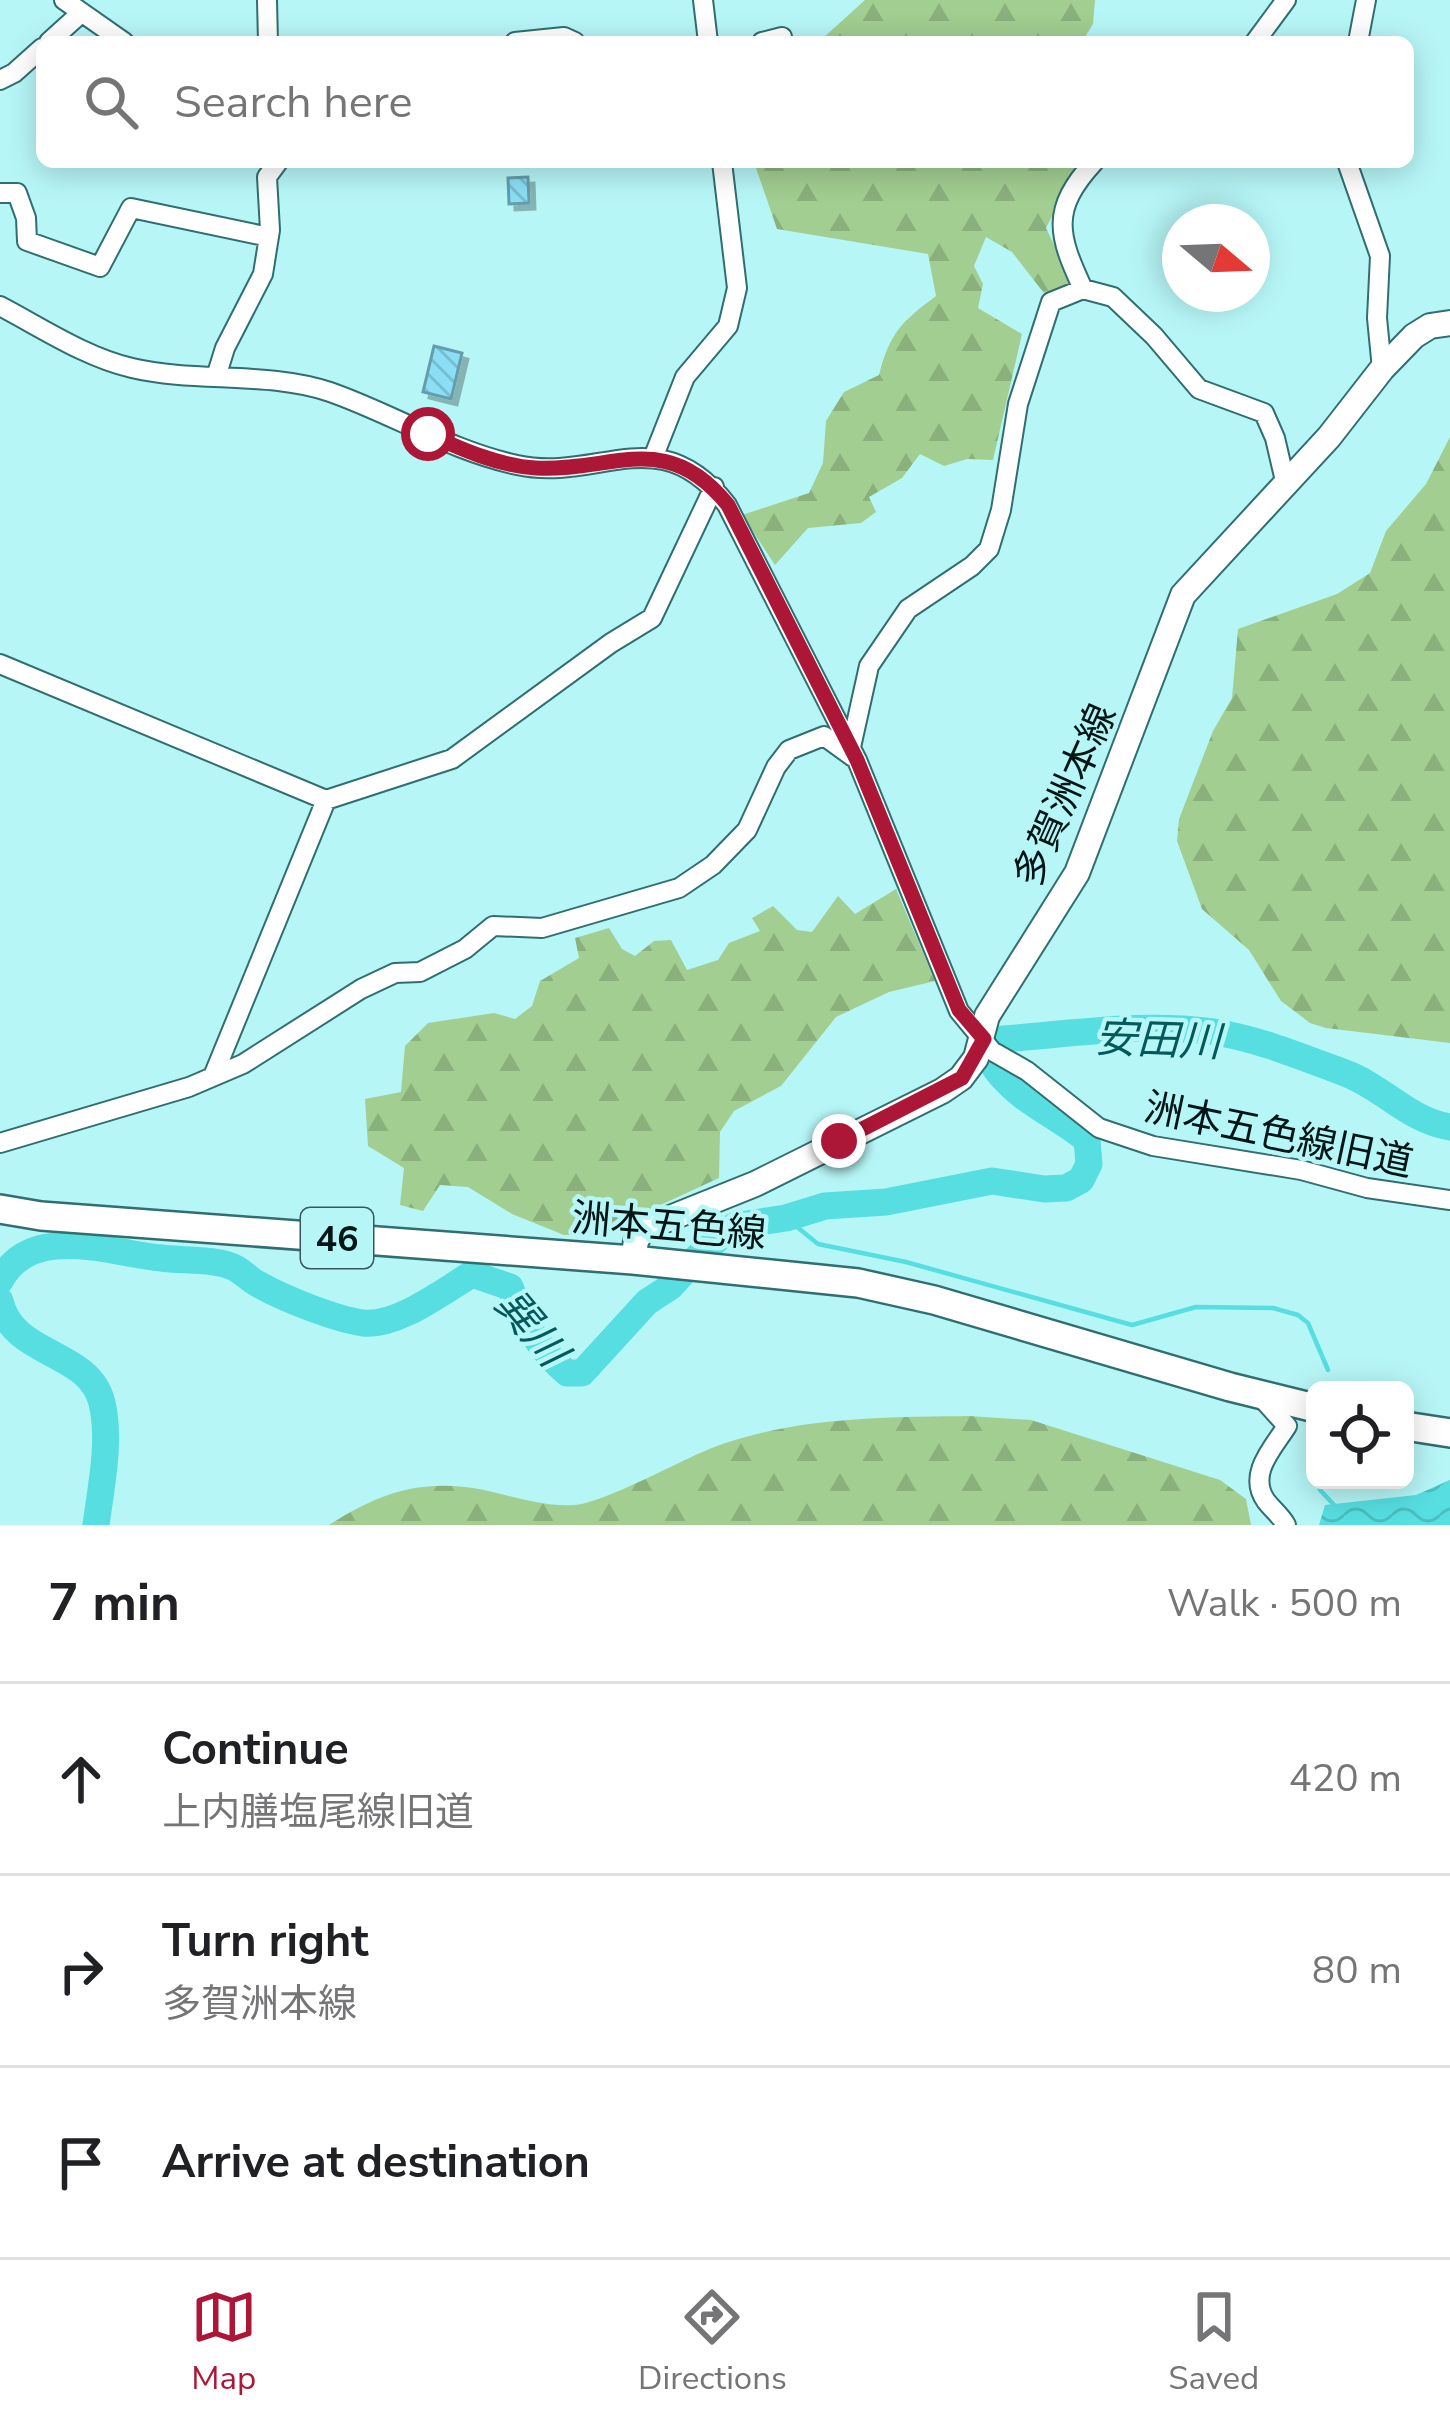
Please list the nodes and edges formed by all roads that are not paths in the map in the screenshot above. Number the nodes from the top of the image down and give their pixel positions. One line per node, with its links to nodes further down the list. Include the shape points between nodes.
1 (64, 0): 6 (street)
2 (267, 0): 9 (street)
3 (703, 0): 10 (street)
4 (1286, 0): 11 (street)
5 (1366, 0): 12 (street)
6 (81, 13): 7 (street); 8 (street)
7 (55, 36)
8 (115, 36)
9 (268, 36)
10 (706, 36)
11 (1260, 36)
12 (1359, 36)
13 (36, 53): 14 (street)
14 (0, 80)
15 (274, 168): 20 (street)
16 (723, 168): 26 (street, via 736,288 728,326 685,377)
17 (1089, 168): 21 (street, via 1060,232)
18 (1349, 168): 24 (street, via 1380,256)
19 (0, 193): 20 (street, via 17,193 27,241 100,266 130,208)
20 (269, 237): 25 (street, via 263,274)
21 (1083, 289): 27 (street, via 1113,297 1199,389 1264,413); 30 (street, via 1051,302 1018,404 989,549 908,609 869,665)
22 (0, 306): 25 (street, via 128,368)
23 (1450, 323): 24 (main road, 多賀洲本線, via 1414,336)
24 (1382, 369): 27 (main road, 多賀洲本線)
25 (217, 377): 26 (street, via 328,391 461,449 526,467)
26 (653, 458): 28 (street)
27 (1286, 485): 32 (main road, 多賀洲本線, via 1183,595 1077,873 987,1016)
28 (714, 487): 30 (street, 洲本五色線旧道); 31 (street, via 652,618 452,759)
29 (0, 664): 31 (street)
30 (854, 754): 32 (street, 洲本五色線旧道, via 959,1010); 33 (street, via 824,736 788,750 747,830 679,888 542,928 493,926 465,949 361,989)
31 (326, 800): 33 (street)
32 (995, 1050): 35 (street, 洲本五色線旧道, via 1099,1128 1153,1146); 37 (main road, 多賀洲本線, via 942,1091 755,1184 643,1228)
33 (214, 1074): 34 (street)
34 (0, 1143)
35 (1450, 1200)
36 (0, 1209): 37 (main road, 洲本五色線 / 46)
37 (633, 1260): 38 (main road, 洲本五色線 / 46, via 858,1283)
38 (1259, 1395): 39 (main road, 洲本五色線 / 46); 42 (street, via 1287,1426 1259,1476 1262,1497)
39 (1306, 1406)
40 (1414, 1427): 41 (main road)
41 (1450, 1433)
42 (1286, 1525)

